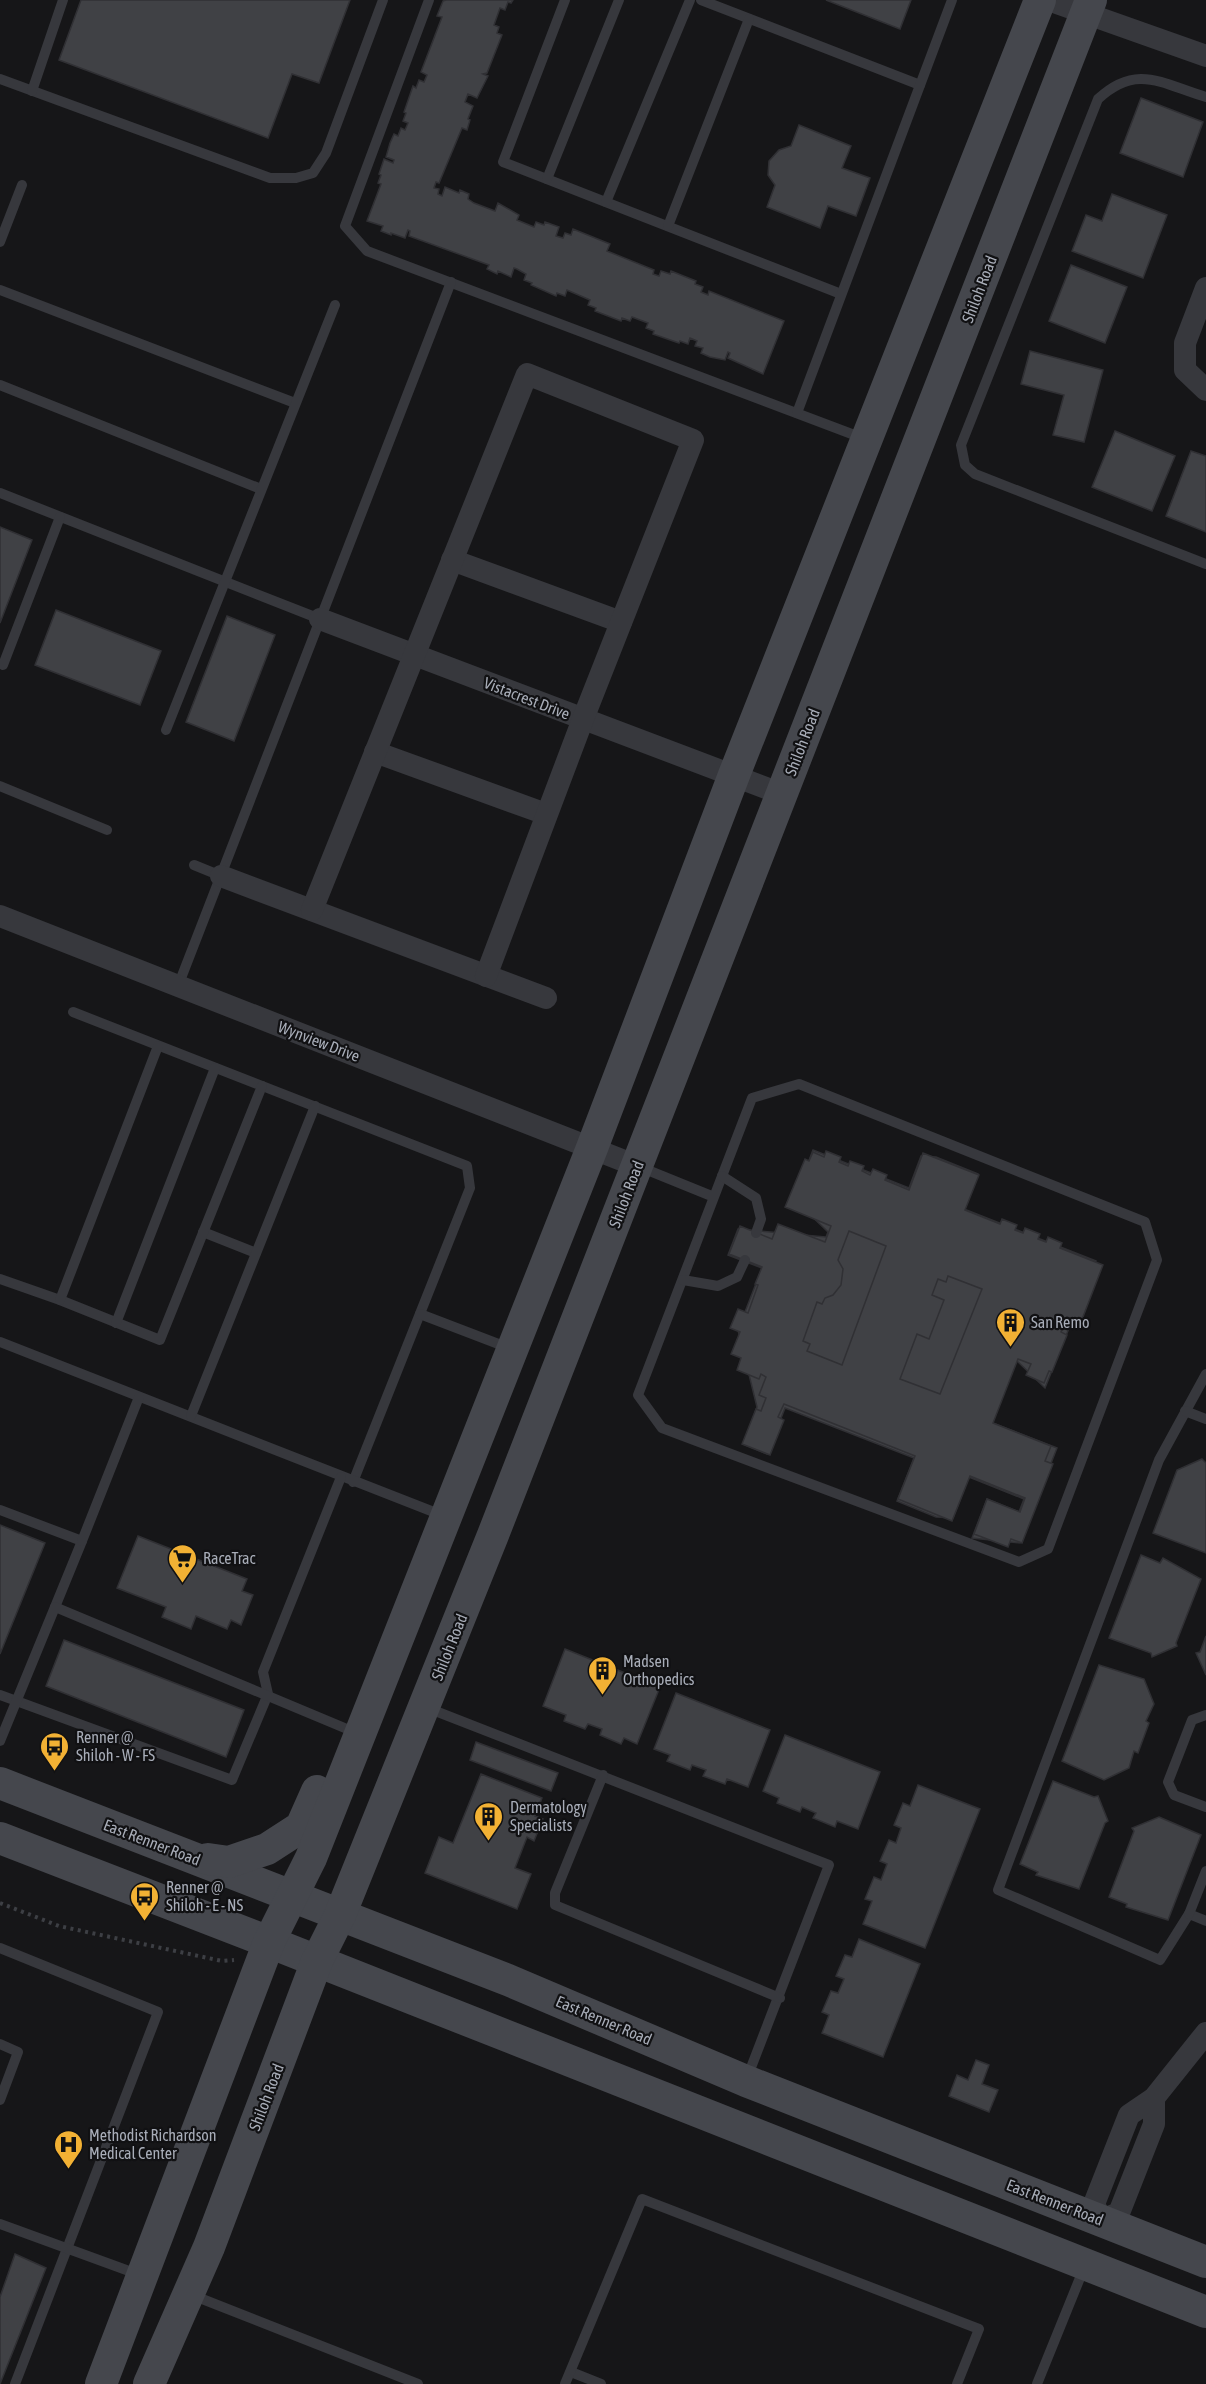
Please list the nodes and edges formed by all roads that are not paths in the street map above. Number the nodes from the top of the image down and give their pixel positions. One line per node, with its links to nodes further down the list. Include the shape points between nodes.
1 (63, 0): 16 (lane)
2 (383, 0): 16 (lane, via 326,153 314,173 296,178 270,178)
3 (429, 0): 23 (lane, via 345,226 367,251)
4 (565, 0): 18 (lane, via 503,162)
5 (619, 0): 18 (lane)
6 (690, 0): 20 (lane)
7 (701, 0): 12 (lane)
8 (952, 0): 15 (lane)
9 (1040, 0): 32 (main road)
10 (1048, 0): 11 (street)
11 (1088, 7): 13 (street); 33 (main road, Shiloh Road)
12 (749, 19): 15 (lane); 21 (lane)
13 (1206, 56)
14 (0, 79): 16 (lane)
15 (920, 85): 26 (lane)
16 (32, 91)
17 (1206, 97): 38 (lane, via 1139,77 1114,84 1098,99 961,445 965,465 975,474)
18 (547, 179): 20 (lane)
19 (22, 185): 22 (lane)
20 (606, 202): 21 (lane)
21 (668, 226): 26 (lane)
22 (0, 242)
23 (451, 282): 31 (lane); 40 (lane)
24 (1206, 288): 29 (street, via 1185,343 1185,370)
25 (0, 290): 30 (lane)
26 (842, 294): 31 (lane)
27 (334, 305): 30 (lane)
28 (0, 385): 34 (lane)
29 (1206, 390)
30 (296, 403): 34 (lane)
31 (797, 413): 32 (lane)
32 (868, 440): 33 (main road); 47 (main road)
33 (913, 458): 49 (main road, Shiloh Road)
34 (261, 489): 39 (lane)
35 (0, 493): 36 (lane)
36 (60, 517): 39 (lane); 43 (lane)
37 (452, 560): 41 (street); 41 (street, via 527,374 693,440); 42 (street)
38 (1206, 564)
39 (225, 582): 40 (lane); 45 (lane)
40 (320, 620): 42 (street, Vistacrest Drive); 53 (lane)
41 (621, 622): 44 (street)
42 (414, 655): 44 (street, Vistacrest Drive); 46 (street)
43 (3, 665)
44 (583, 719): 47 (street, Vistacrest Drive); 50 (street)
45 (166, 729)
46 (375, 752): 50 (street); 54 (street)
47 (734, 775): 49 (street, Vistacrest Drive); 64 (main road)
48 (0, 786): 51 (lane)
49 (782, 794): 65 (main road, Shiloh Road)
50 (546, 814): 56 (street)
51 (107, 830)
52 (194, 865): 53 (lane)
53 (221, 876): 54 (street); 57 (lane)
54 (312, 910): 56 (street)
55 (0, 916): 57 (street, Wynview Drive)
56 (486, 976): 58 (street)
57 (178, 986): 64 (street, Wynview Drive)
58 (546, 998)
59 (73, 1012): 60 (lane)
60 (158, 1046): 61 (lane); 74 (lane)
61 (215, 1068): 62 (lane); 76 (lane)
62 (262, 1086): 63 (lane); 68 (lane)
63 (315, 1106): 70 (lane); 75 (lane, via 467,1166 470,1188)
64 (592, 1148): 65 (street, Wynview Drive); 78 (main road)
65 (637, 1166): 67 (lane); 88 (main road, Shiloh Road)
66 (722, 1176): 67 (lane); 69 (lane, via 756,1198 760,1219); 73 (lane, via 752,1098 800,1084 1145,1222 1157,1260 1048,1549 1019,1562 662,1428 638,1395)
67 (714, 1197): 73 (lane)
68 (203, 1232): 70 (lane); 76 (lane, via 160,1340)
69 (756, 1233)
70 (256, 1253): 82 (lane)
71 (744, 1260): 73 (lane, via 737,1277 718,1286)
72 (0, 1279): 74 (lane)
73 (682, 1280)
74 (60, 1300): 76 (lane)
75 (420, 1314): 78 (lane); 85 (lane)
76 (116, 1323)
77 (0, 1342): 80 (lane)
78 (513, 1350): 87 (main road)
79 (1206, 1374): 81 (lane)
80 (139, 1397): 82 (lane); 89 (lane)
81 (1185, 1411): 83 (lane); 105 (lane, via 1159,1460 998,1890 1160,1960)
82 (191, 1416): 84 (lane)
83 (1206, 1419)
84 (341, 1477): 85 (lane); 91 (lane, via 263,1672)
85 (353, 1482): 87 (lane)
86 (0, 1510): 89 (lane)
87 (446, 1517): 88 (main road); 96 (main road, via 403,1626 379,1642)
88 (493, 1535): 94 (main road, Shiloh Road)
89 (82, 1541): 90 (lane)
90 (55, 1607): 91 (lane); 93 (lane)
91 (268, 1694): 93 (lane, via 231,1780); 96 (lane)
92 (0, 1695): 93 (lane)
93 (17, 1702): 97 (lane)
94 (425, 1707): 98 (lane); 106 (main road, Shiloh Road)
95 (1206, 1715): 100 (lane, via 1192,1720 1168,1782 1174,1796)
96 (352, 1731): 102 (main road, via 301,1827 267,1849 229,1862); 104 (main road, via 311,1858)
97 (0, 1741)
98 (603, 1774): 111 (lane, via 555,1893 555,1905); 111 (lane, via 829,1865)
99 (0, 1783): 102 (main road, East Renner Road)
100 (1206, 1807)
101 (0, 1838): 108 (main road)
102 (191, 1857): 104 (main road, East Renner Road)
103 (1206, 1871): 105 (lane)
104 (292, 1896): 106 (main road, East Renner Road); 108 (main road)
105 (1189, 1914): 107 (lane)
106 (340, 1915): 110 (main road, Shiloh Road); 114 (main road, East Renner Road, via 508,1980)
107 (1206, 1921)
108 (269, 1942): 110 (main road); 121 (main road)
109 (0, 1948): 118 (lane, via 158,2013)
110 (317, 1961): 120 (main road); 122 (main road, Shiloh Road)
111 (780, 1998): 114 (lane)
112 (1206, 2033): 116 (street, via 1154,2098 1154,2124 1119,2213)
113 (0, 2044): 115 (lane, via 18,2052)
114 (746, 2081): 116 (main road, East Renner Road)
115 (0, 2100)
116 (1101, 2220): 119 (main road, East Renner Road); 120 (main road)
117 (0, 2224): 118 (lane)
118 (69, 2249): 121 (lane); 125 (lane)
119 (1206, 2262)
120 (1086, 2265): 123 (main road); 132 (lane)
121 (143, 2276): 122 (main road); 126 (main road)
122 (189, 2294): 127 (main road, Shiloh Road); 128 (lane)
123 (1206, 2312)
124 (571, 2372): 129 (lane); 130 (lane); 131 (lane, via 642,2199 979,2329)
125 (15, 2384)
126 (100, 2384)
127 (149, 2384)
128 (418, 2384)
129 (566, 2384)
130 (602, 2384)
131 (957, 2384)
132 (1037, 2384)

